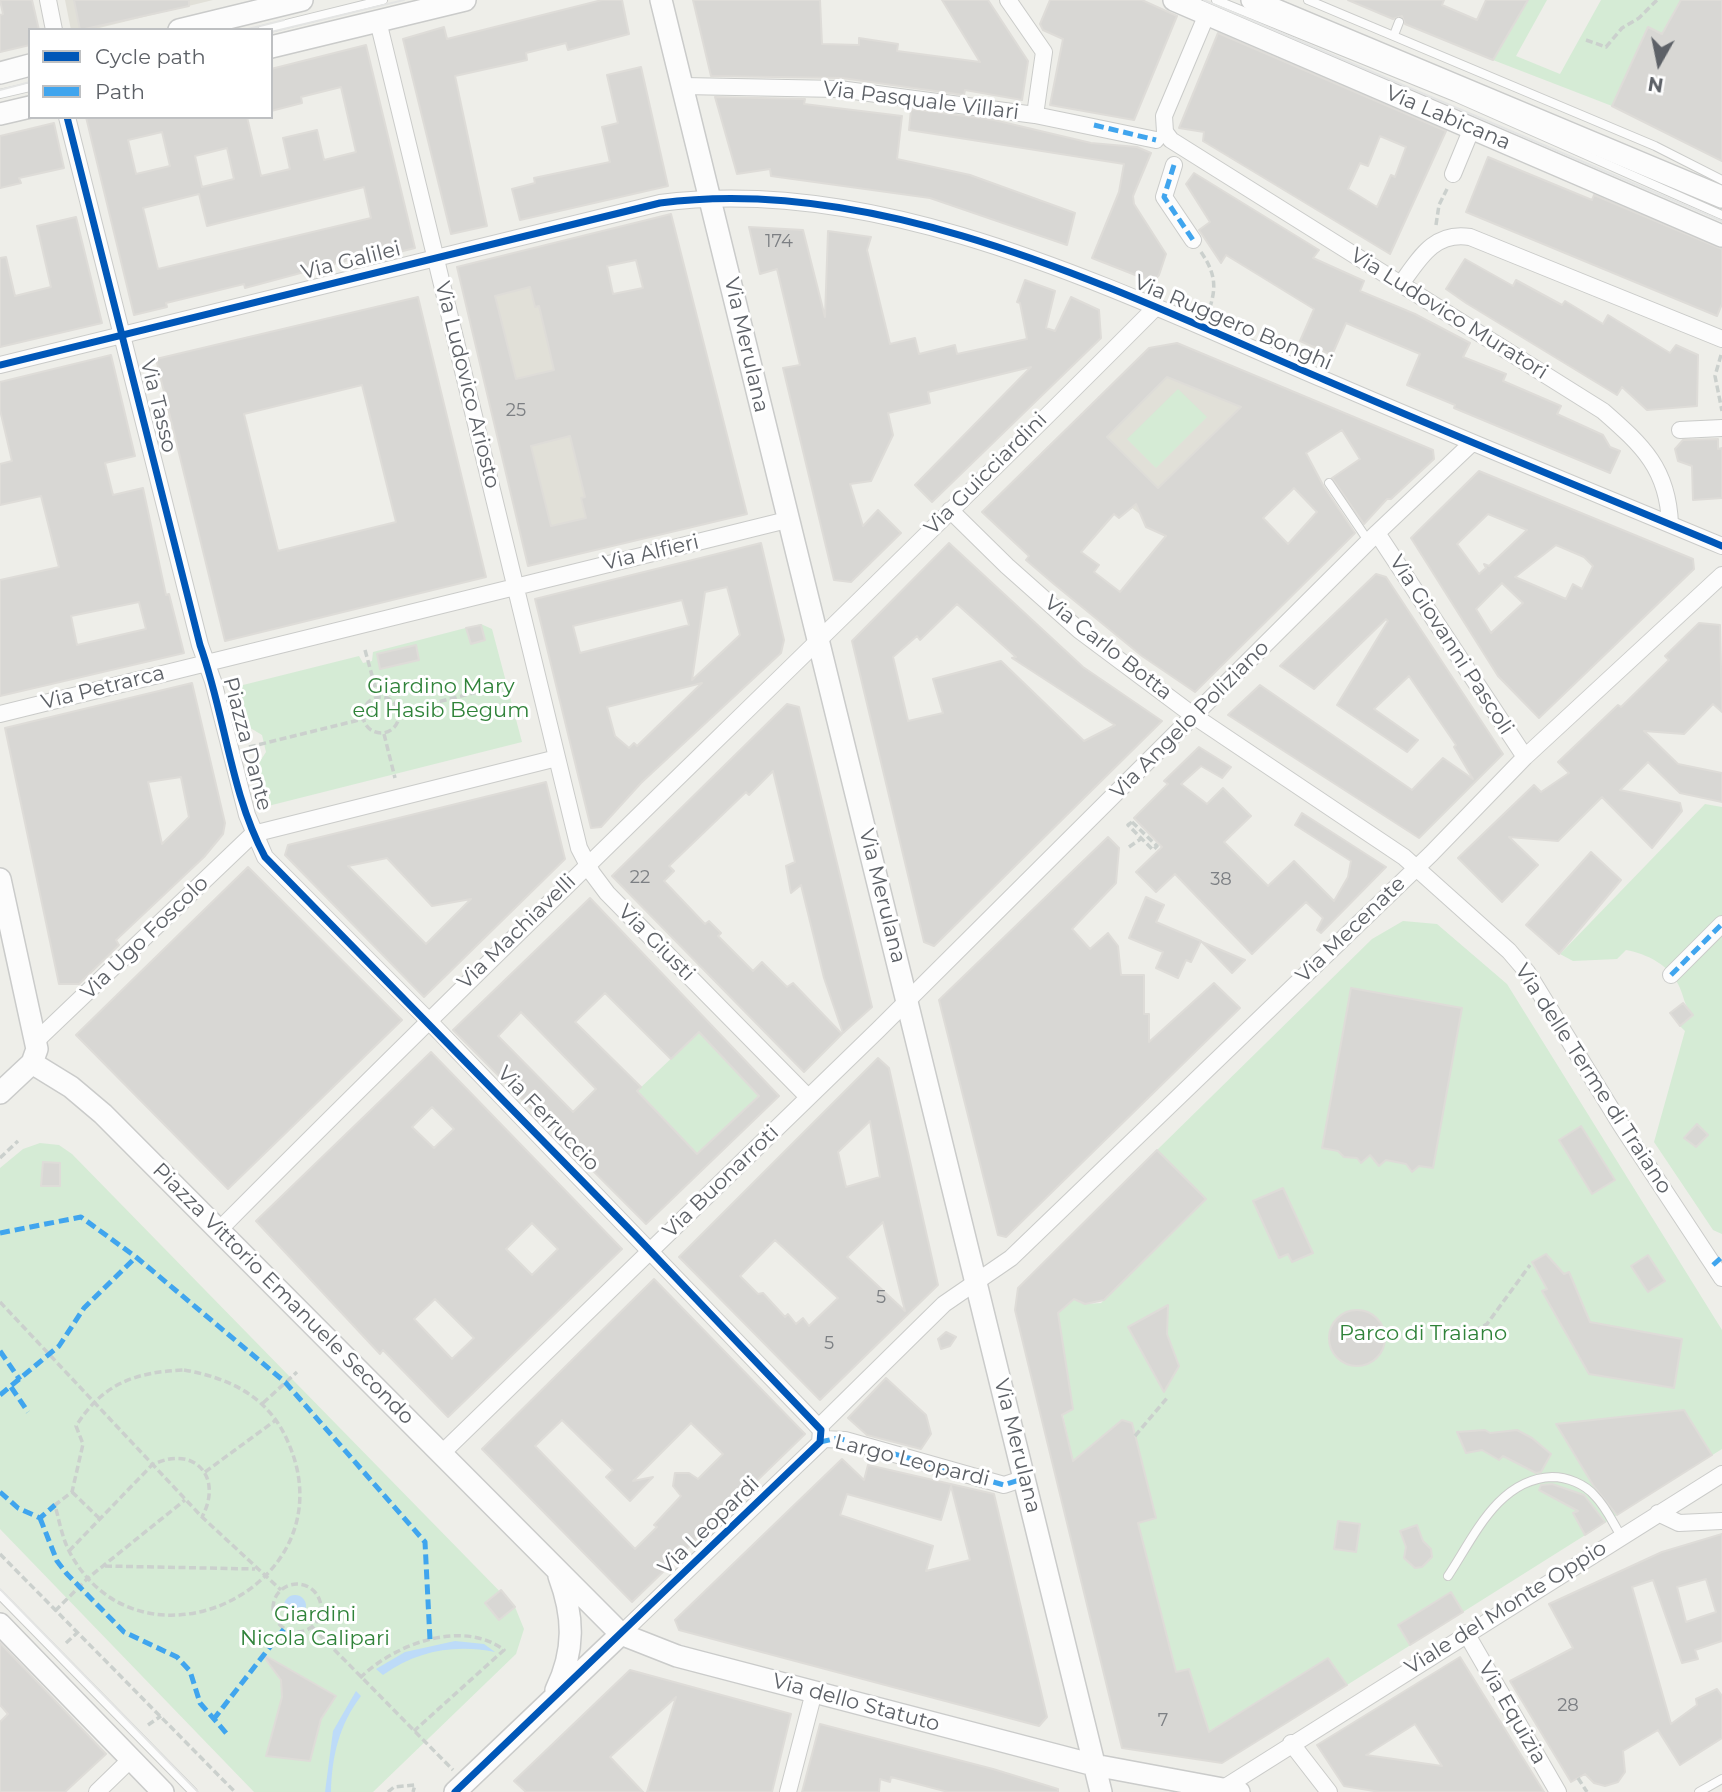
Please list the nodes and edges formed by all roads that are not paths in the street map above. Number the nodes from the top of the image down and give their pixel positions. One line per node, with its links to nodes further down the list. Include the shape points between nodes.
1 (48, 0): 13 (street)
2 (302, 0): 14 (main road)
3 (383, 0): 15 (lane)
4 (465, 0): 11 (main road)
5 (661, 0): 20 (main road, Via Merulana)
6 (1008, 0): 25 (street, via 1044,52)
7 (1174, 0): 10 (main road, Via Labicana)
8 (1252, 0): 30 (main road, Via Labicana)
9 (1308, 0): 16 (lane)
10 (1212, 7): 27 (main road, Via Labicana); 36 (lane, Via Labicana, via 1455,97); 40 (street, Via Ludovico Muratori, via 1164,116 1165,132)
11 (378, 21): 17 (main road); 39 (street, Via Ludovico Ariosto)
12 (1399, 22): 16 (lane)
13 (54, 28)
14 (187, 28)
15 (270, 28)
16 (1394, 35): 28 (lane)
17 (273, 47)
18 (28, 66): 19 (main road)
19 (0, 73)
20 (683, 86): 25 (street, Via Pasquale Villari, via 839,89); 35 (main road, Via Merulana)
21 (28, 87): 22 (lane)
22 (0, 94)
23 (28, 107): 24 (main road)
24 (0, 114)
25 (1035, 115): 29 (street, Via Pasquale Villari)
26 (68, 119): 42 (street, Via Tasso)
27 (1472, 128): 32 (street); 37 (main road, Via Labicana)
28 (1623, 132): 30 (lane); 33 (lane)
29 (1156, 140)
30 (1615, 152): 34 (main road, Via Labicana)
31 (1174, 165): 38 (street, via 1164,197)
32 (1453, 174)
33 (1722, 180)
34 (1722, 197)
35 (712, 198): 39 (street, Via Galilei, via 660,203); 41 (street, Via Ruggero Bonghi, via 830,206 919,223 1020,255); 50 (main road, Via Merulana)
36 (1722, 215)
37 (1722, 236)
38 (1193, 240)
39 (436, 258): 42 (street, Via Galilei); 55 (street, Via Ludovico Ariosto)
40 (1401, 284): 43 (street, via 1433,243 1448,236 1470,237); 51 (street, Via Ludovico Muratori, via 1590,402 1633,437 1661,475)
41 (1154, 309): 47 (street, Via Ruggero Bonghi); 49 (street, Via Guicciardini)
42 (122, 335): 44 (street, Via Galilei); 57 (street, Via Tasso)
43 (1722, 339)
44 (0, 365)
45 (1722, 428): 46 (street)
46 (1680, 430)
47 (1472, 443): 51 (street, Via Ruggero Bonghi); 52 (street, Via Angelo Poliziano)
48 (1329, 483): 52 (lane)
49 (950, 510): 56 (street, Via Guicciardini); 59 (street, Via Carlo Botta, via 1079,630)
50 (787, 520): 55 (street, Via Alfieri); 56 (main road, Via Merulana)
51 (1670, 524): 53 (street, Via Ruggero Bonghi)
52 (1373, 537): 59 (street, Via Angelo Poliziano); 60 (street, Via Giovanni Pascoli)
53 (1722, 546)
54 (1722, 575): 60 (street, Via Mecenate)
55 (515, 586): 57 (street, Piazza Dante); 61 (street)
56 (819, 641): 63 (street, Via Machiavelli); 68 (main road, Via Merulana)
57 (206, 663): 58 (street, Via Petrarca); 62 (street, Piazza Dante)
58 (0, 714)
59 (1194, 716): 64 (street, Via Carlo Botta); 68 (street, Via Angelo Poliziano)
60 (1525, 757): 64 (street, Via Mecenate)
61 (556, 758): 62 (street, Piazza Dante); 63 (street, Via Giusti)
62 (253, 834): 69 (street, Via Ferruccio, via 265,857); 70 (street, Via Ugo Foscolo)
63 (587, 865): 69 (street, Via Machiavelli); 73 (street, Via Giusti, via 616,903)
64 (1416, 868): 76 (street, Via delle Terme di Traiano, via 1527,972 1621,1125); 77 (street, Via Mecenate, via 1010,1258)
65 (0, 879): 70 (main road)
66 (1722, 924): 67 (street)
67 (1671, 975)
68 (908, 998): 73 (street, Via Buonarroti); 77 (main road, Via Merulana)
69 (427, 1019): 74 (street, Via Machiavelli); 75 (street, Via Ferruccio)
70 (36, 1041): 71 (main road)
71 (32, 1063): 72 (main road); 74 (main road, Piazza Vittorio Emanuele Secondo, via 87,1100)
72 (0, 1093)
73 (808, 1097): 75 (street, Via Buonarroti)
74 (220, 1229): 79 (main road, Piazza Vittorio Emanuele Secondo)
75 (650, 1251): 78 (street, Via Ferruccio); 79 (street, Via Buonarroti)
76 (1719, 1267)
77 (977, 1282): 78 (street, Largo Leopardi, via 944,1304); 81 (main road, Via Merulana)
78 (819, 1434): 81 (street, Largo Leopardi, via 1004,1485); 90 (street, Via Leopardi)
79 (442, 1453): 85 (main road, Piazza Vittorio Emanuele Secondo)
80 (1722, 1474): 82 (street, Viale del Monte Oppio)
81 (1025, 1479): 95 (main road, Via Merulana)
82 (1658, 1513): 83 (street, via 1686,1524); 84 (street, Viale del Monte Oppio)
83 (1722, 1521)
84 (1621, 1536): 86 (lane, via 1588,1489 1564,1478 1540,1479 1518,1486 1499,1501); 89 (street, Viale del Monte Oppio)
85 (555, 1567): 90 (main road, Piazza Vittorio Emanuele Secondo); 92 (main road, Piazza Vittorio Emanuele Secondo, via 572,1623 567,1662)
86 (1448, 1576)
87 (0, 1595): 102 (lane)
88 (0, 1624): 94 (main road)
89 (1466, 1633): 93 (street, Viale del Monte Oppio); 106 (street, Via Equizia)
90 (621, 1634): 91 (main road, Via dello Statuto, via 677,1657); 92 (main road, Piazza Vittorio Emanuele Secondo)
91 (814, 1692): 95 (main road, Via dello Statuto); 103 (street)
92 (552, 1698): 98 (main road, Piazza Vittorio Emanuele Secondo)
93 (1291, 1743): 99 (street, Viale del Monte Oppio); 105 (street)
94 (131, 1759): 100 (street); 101 (main road)
95 (1094, 1765): 97 (main road, Via dello Statuto); 104 (main road, Via Merulana)
96 (1722, 1779): 107 (lane)
97 (1179, 1787): 99 (main road, Via dello Statuto)
98 (464, 1789)
99 (1231, 1790)
100 (97, 1792)
101 (163, 1792)
102 (193, 1792)
103 (788, 1792)
104 (1101, 1792)
105 (1329, 1792)
106 (1558, 1792)
107 (1699, 1792)

